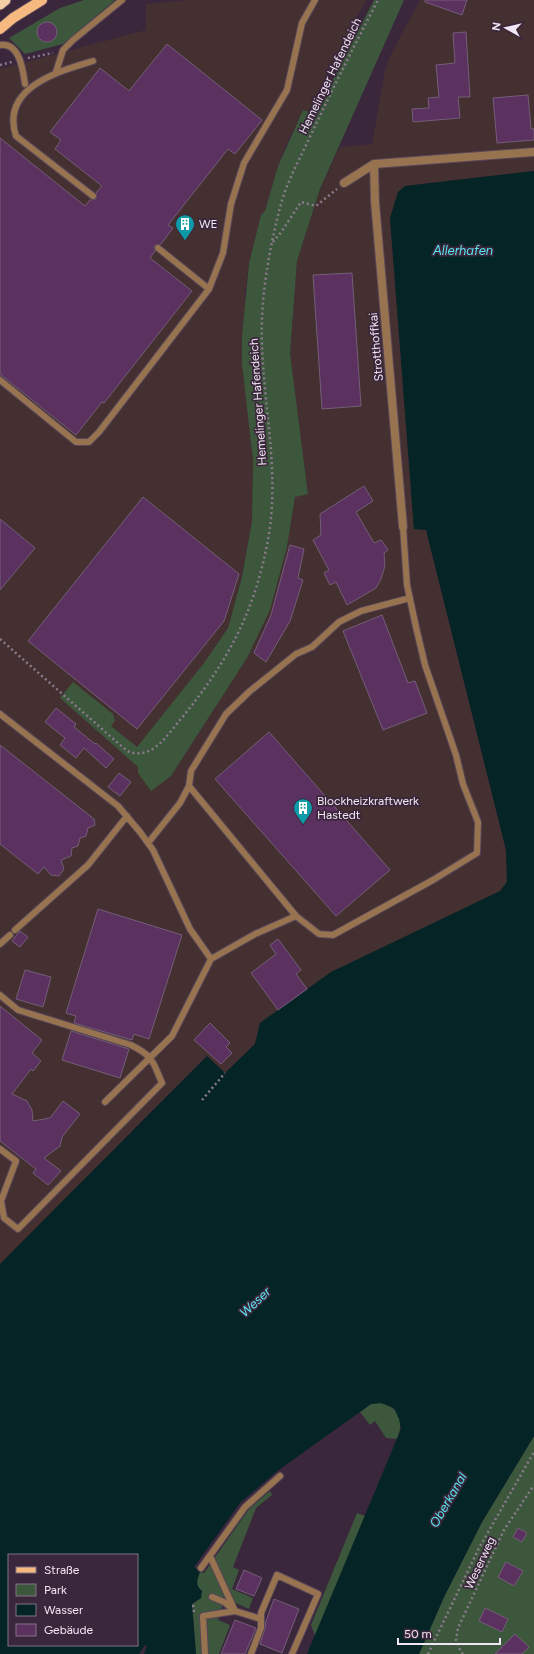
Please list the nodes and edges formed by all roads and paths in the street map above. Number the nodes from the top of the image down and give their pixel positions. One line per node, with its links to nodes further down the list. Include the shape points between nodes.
1 (5, 0): 6 (highway)
2 (42, 0): 7 (main road)
3 (122, 0): 10 (lane, via 63,50)
4 (315, 0): 20 (lane, via 302,23 287,90 244,163 232,204 224,253)
5 (378, 0): 18 (path, Hemelinger Hafendeich, via 295,168 281,202)
6 (0, 4)
7 (0, 29)
8 (0, 45): 11 (lane, via 13,49 21,60)
9 (93, 62): 10 (lane)
10 (56, 72): 11 (lane)
11 (25, 84): 12 (lane)
12 (19, 89)
13 (7, 125): 17 (lane, via 16,136)
14 (534, 152): 15 (street)
15 (374, 164): 16 (street); 22 (street, Strotthoffkai, via 375,202)
16 (344, 183): 18 (path, via 316,206 301,202)
17 (93, 196)
18 (273, 242): 24 (path, Hemelinger Hafendeich, via 265,286 262,344 272,457 269,534 242,628 214,676 155,748 144,754 135,754 127,751)
19 (158, 248): 20 (lane)
20 (210, 289): 21 (lane, via 89,442 76,442)
21 (0, 380)
22 (403, 527): 23 (lane)
23 (410, 598): 26 (lane, via 361,611 339,622 312,647 296,654 250,691 226,714 191,771); 29 (lane, via 425,665 456,755 463,784 478,822 477,853 333,935 319,934)
24 (0, 639)
25 (0, 714): 27 (lane, via 118,806)
26 (188, 786): 28 (lane, via 180,803); 29 (lane)
27 (127, 816): 28 (lane); 30 (lane, via 88,865)
28 (148, 843): 33 (lane, via 190,929)
29 (296, 916): 33 (lane, via 255,934)
30 (15, 930)
31 (10, 935): 32 (lane)
32 (0, 944)
33 (211, 959): 35 (lane, via 172,1036)
34 (0, 995): 35 (lane, via 18,1010 131,1045)
35 (151, 1057): 38 (lane); 39 (lane, via 162,1083 18,1229 4,1218 1,1200 16,1161)
36 (225, 1073): 37 (path)
37 (202, 1100)
38 (105, 1102)
39 (0, 1149)
40 (534, 1452): 52 (path, via 479,1548)
41 (280, 1476): 43 (lane, via 246,1507)
42 (534, 1485): 48 (path, Weserweg, via 504,1530 458,1628 456,1640)
43 (210, 1556): 44 (lane); 46 (lane)
44 (201, 1568)
45 (212, 1597): 46 (lane)
46 (235, 1611): 47 (lane); 49 (lane, via 203,1616)
47 (261, 1619): 50 (lane, via 261,1628); 51 (lane, via 261,1613 277,1575 318,1594)
48 (462, 1653)
49 (205, 1654)
50 (251, 1654)
51 (292, 1654)
52 (428, 1654)

